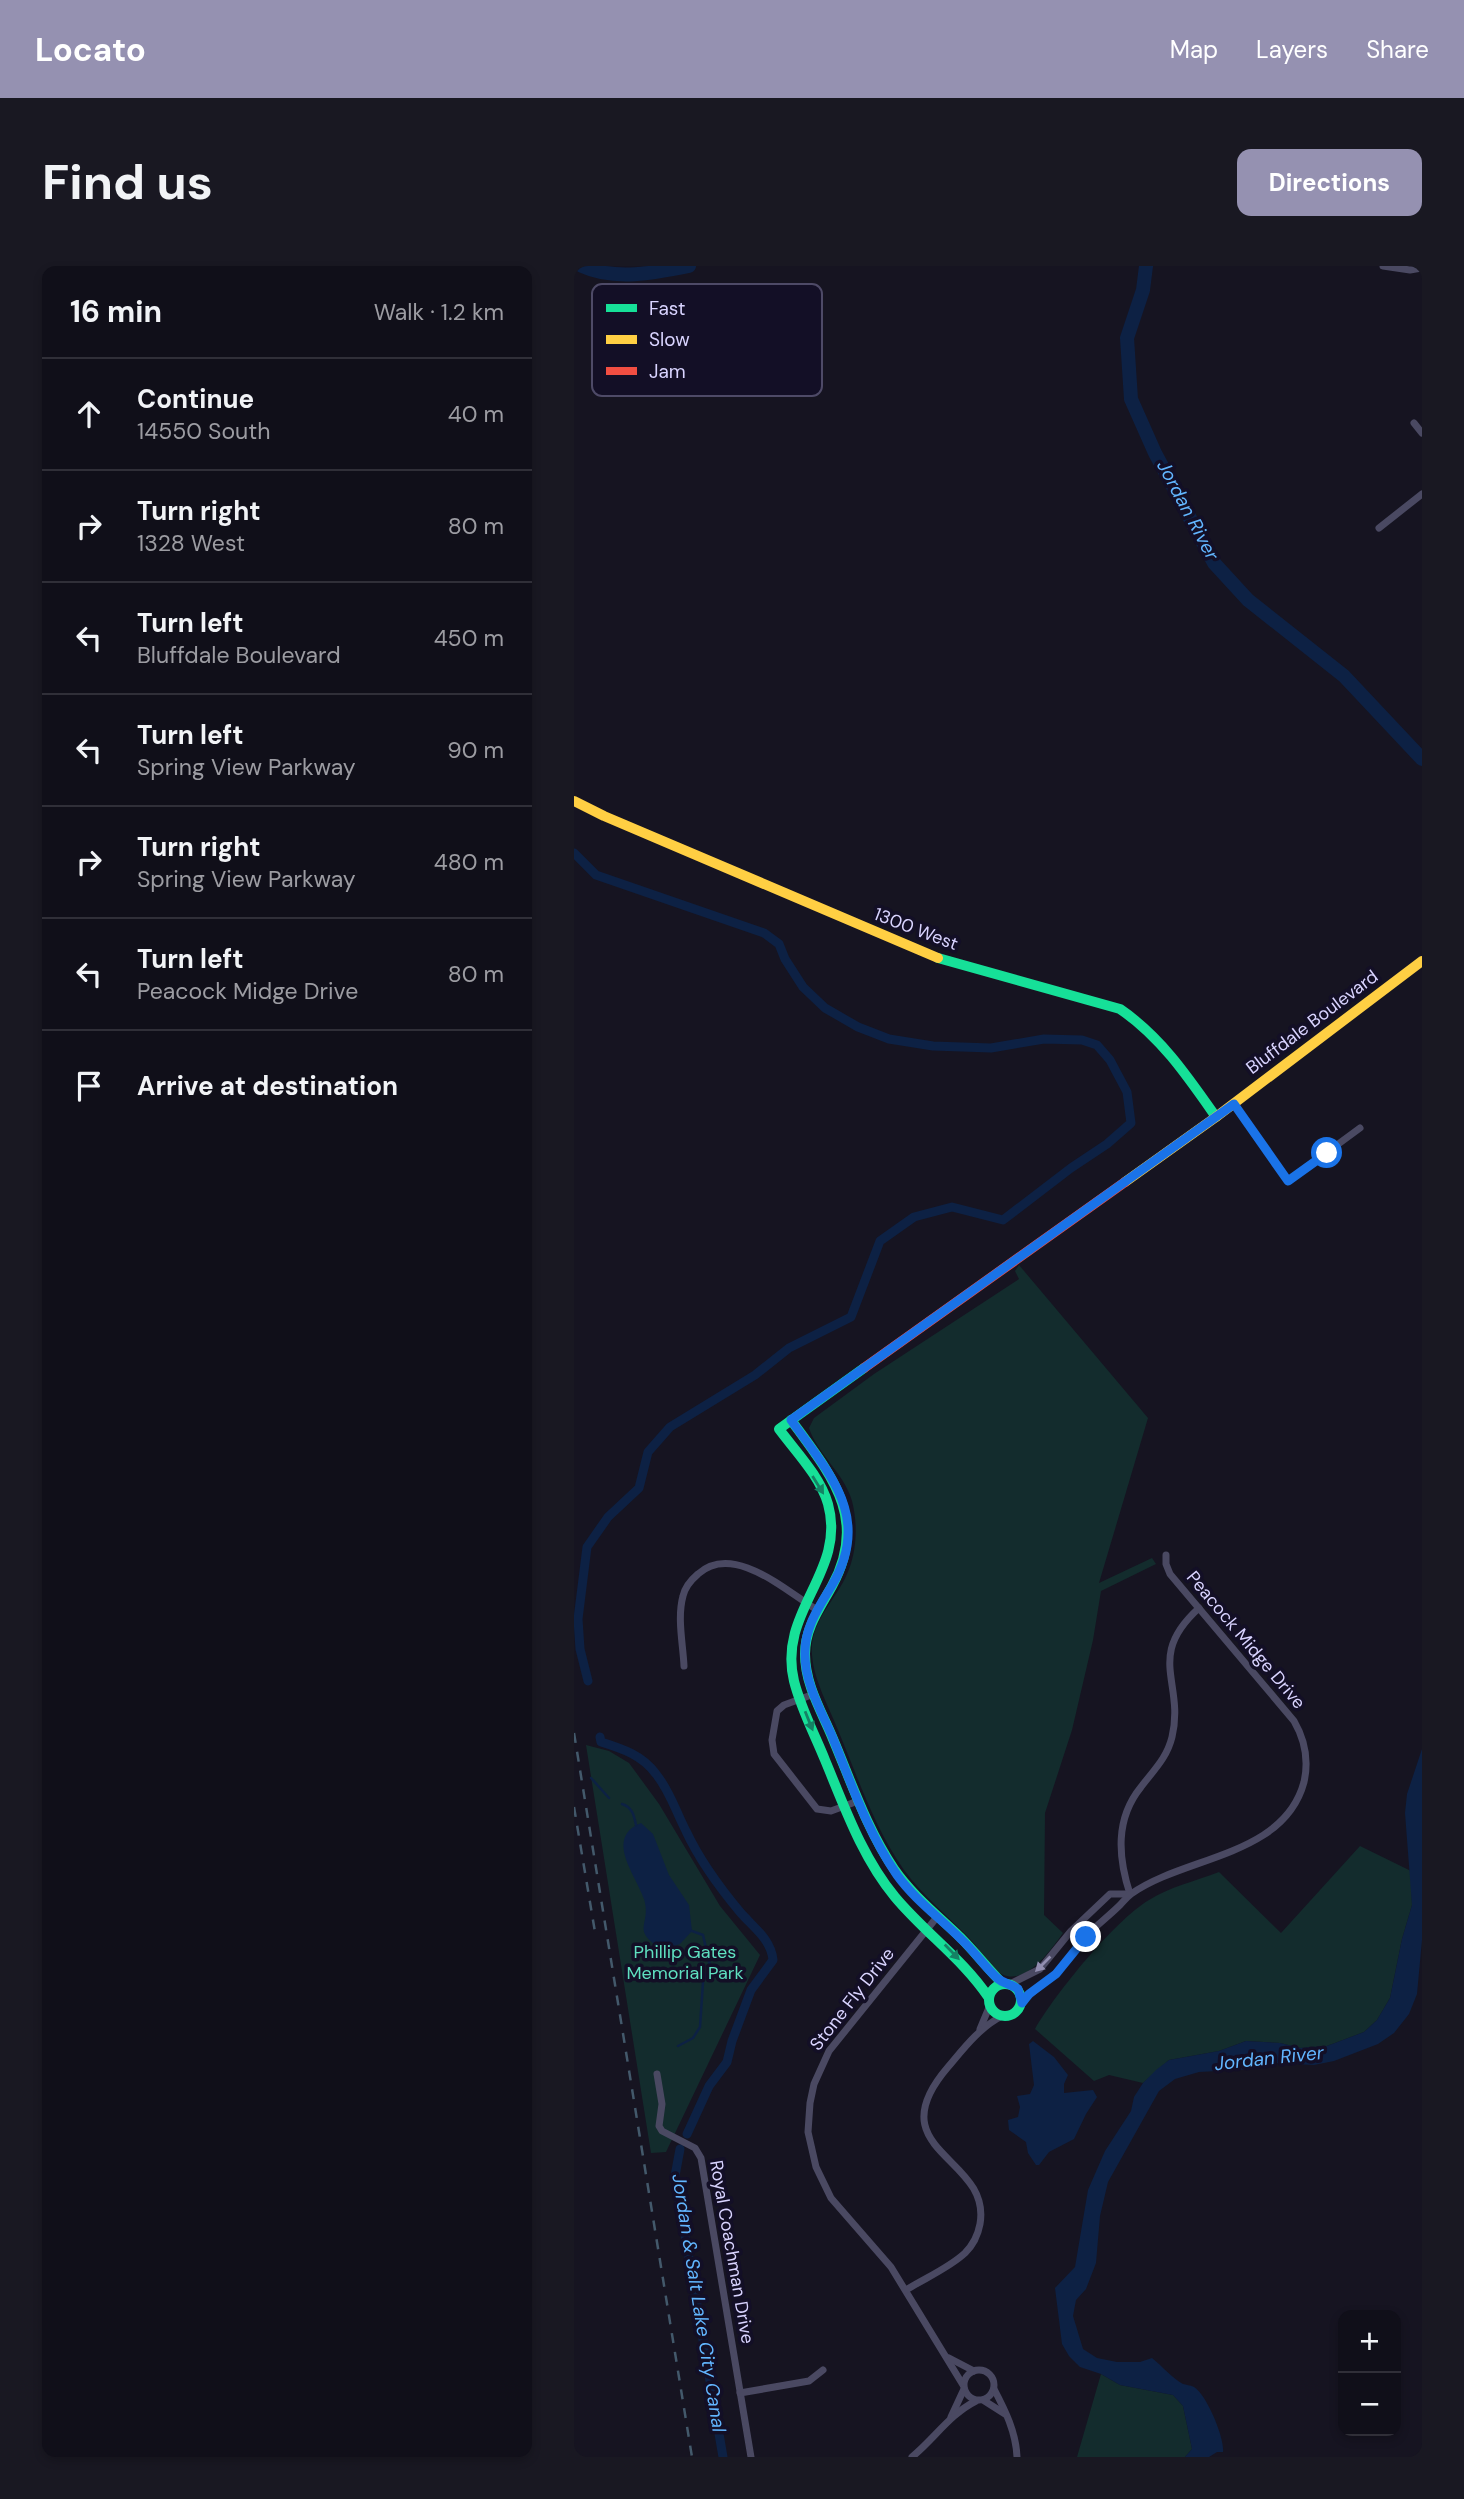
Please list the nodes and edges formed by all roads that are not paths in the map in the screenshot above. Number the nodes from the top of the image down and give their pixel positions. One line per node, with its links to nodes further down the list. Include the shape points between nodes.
1 (1383, 266): 2 (street)
2 (1422, 268)
3 (1414, 423): 4 (street)
4 (1422, 433)
5 (1422, 494): 6 (street)
6 (1379, 528)
7 (574, 801): 10 (street, 1300 West, via 927,956 1120,1009 1158,1041)
8 (1422, 961): 9 (street, Bluffdale Boulevard)
9 (1234, 1104): 10 (street, Bluffdale Boulevard); 11 (street, via 1288,1181)
10 (1216, 1117): 12 (street, Bluffdale Boulevard)
11 (1360, 1128)
12 (791, 1420): 14 (street, Bluffdale Boulevard, one-way to 14, via 779,1429 820,1486 832,1517 830,1555); 16 (street, via 832,1478 847,1513 846,1554)
13 (1166, 1555): 15 (street, Peacock Midge Drive, via 1170,1574)
14 (804, 1602): 16 (street); 17 (street, via 745,1566 726,1562 708,1566 695,1576 683,1596); 19 (street, via 790,1646)
15 (1199, 1608): 22 (street, via 1181,1626 1170,1652 1175,1721 1169,1747 1124,1820 1121,1855); 22 (street, Peacock Midge Drive, via 1294,1721 1305,1746 1305,1777 1292,1808 1262,1836)
16 (817, 1610): 18 (street, via 805,1655)
17 (684, 1666)
18 (814, 1694): 19 (street); 20 (street)
19 (800, 1699): 21 (street, one-way to 21); 21 (street, via 777,1711 774,1754 817,1809)
20 (858, 1801): 21 (street); 23 (street, via 893,1868)
21 (844, 1807): 24 (street, via 880,1877)
22 (1130, 1894): 25 (street, Peacock Midge Drive, one-way to 25, via 1110,1894 1040,1969); 27 (street, Peacock Midge Drive, via 1056,1974)
23 (937, 1917): 24 (street, Stone Fly Drive); 25 (street)
24 (927, 1929): 26 (street, one-way to 26, via 955,1954); 31 (street, Stone Fly Drive, via 829,2051 814,2084 809,2112 812,2155 825,2188)
25 (1007, 1984): 26 (street, via 994,1989); 27 (street, via 1018,1989)
26 (990, 2002): 28 (street); 29 (street)
27 (1022, 2003): 28 (street, via 1015,2014)
28 (1002, 2016): 29 (street)
29 (980, 2029): 31 (street, via 933,2085 924,2110 933,2143 974,2190 980,2205 979,2227 964,2254)
30 (657, 2074): 37 (street, Royal Coachman Drive, via 660,2129 695,2148 701,2158)
31 (906, 2290): 32 (street, Stone Fly Drive)
32 (949, 2358): 34 (street); 35 (street, Stone Fly Drive)
33 (823, 2370): 37 (street, via 808,2381)
34 (974, 2371): 35 (street, via 966,2376); 36 (street, via 990,2376)
35 (963, 2387): 38 (street, via 970,2398); 40 (street)
36 (994, 2389): 38 (street); 39 (street)
37 (740, 2393): 41 (street, Royal Coachman Drive)
38 (980, 2400): 39 (street); 40 (street)
39 (1005, 2414): 43 (street)
40 (950, 2418): 42 (street)
41 (751, 2457)
42 (912, 2457)
43 (1017, 2457)

